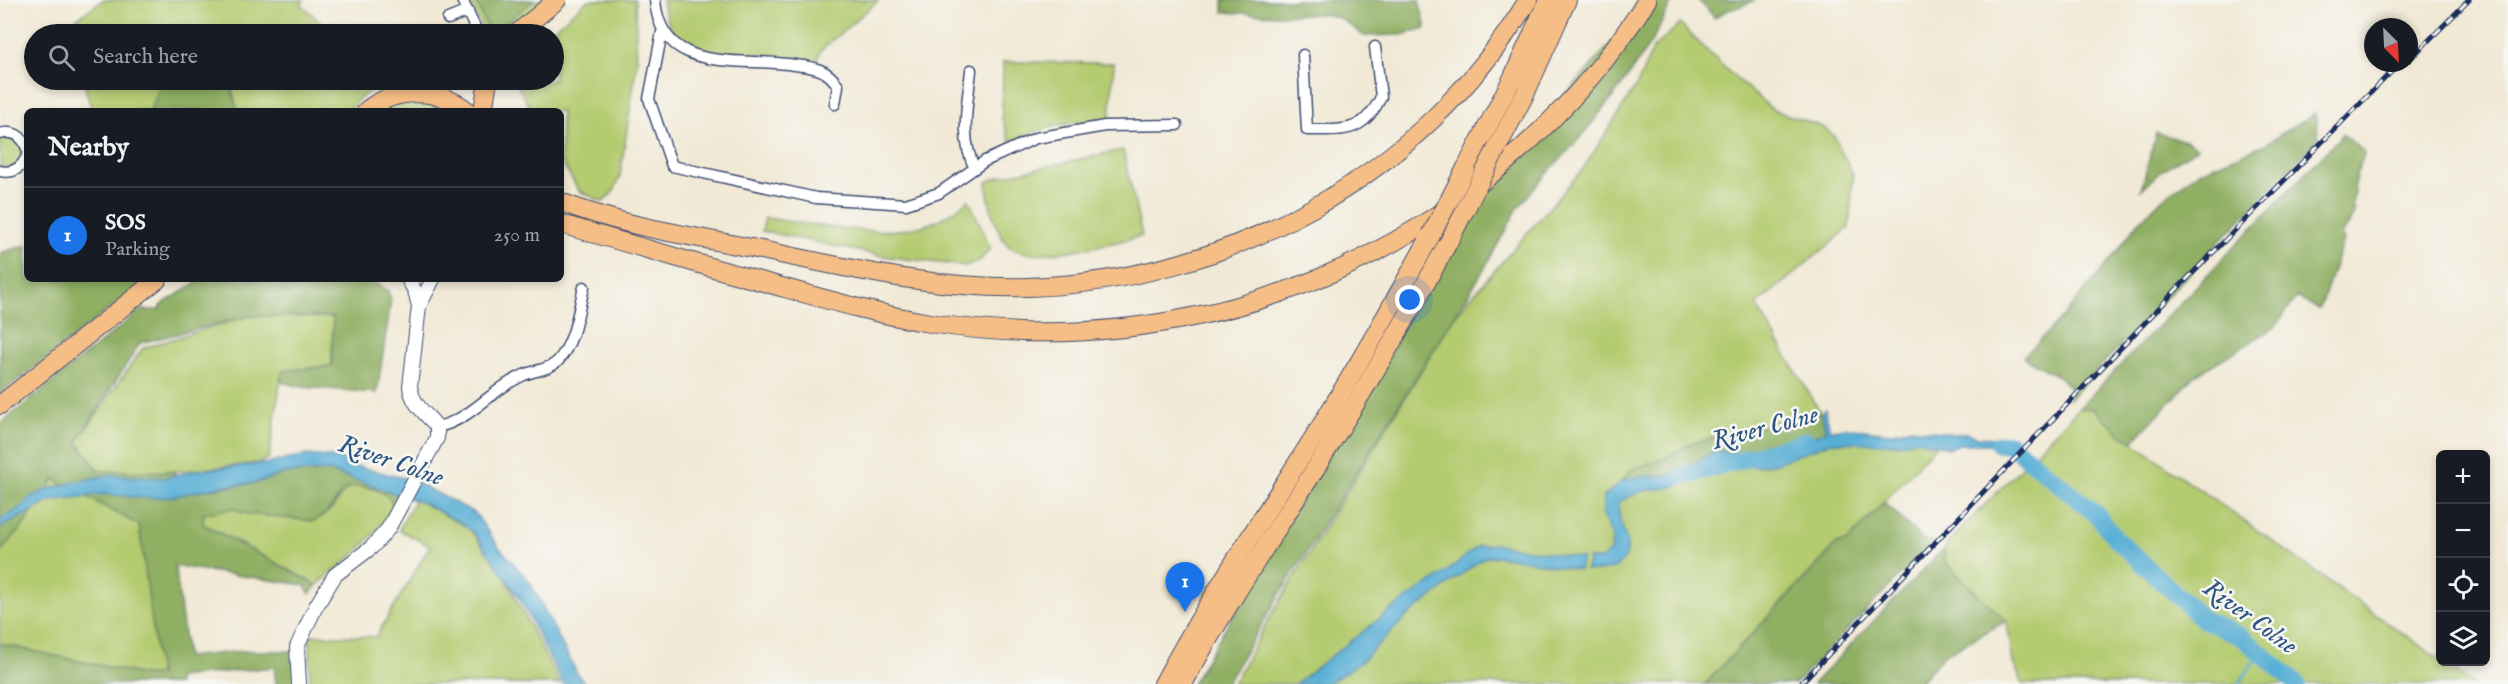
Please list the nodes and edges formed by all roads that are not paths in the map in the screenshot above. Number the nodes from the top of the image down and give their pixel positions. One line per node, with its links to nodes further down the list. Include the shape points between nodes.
1 (462, 0): 8 (street)
2 (557, 0): 11 (main road)
3 (655, 0): 12 (street)
4 (1528, 0): 29 (main road, via 1464,88 1381,164 1324,202 1249,240 1142,274 1027,287 962,285 833,265 588,213)
5 (1548, 0): 39 (main road, bridge, via 1513,77 1388,315 1196,624)
6 (1568, 0): 40 (main road, bridge, via 1526,92 1408,316)
7 (1647, 0): 30 (main road, via 1573,100 1518,153 1414,232 1340,270 1266,298 1196,316 1126,328 1045,333 929,323 796,291)
8 (468, 11): 9 (street); 10 (street)
9 (448, 19)
10 (474, 24)
11 (528, 24)
12 (662, 32): 19 (street, via 682,50 702,57 818,68 838,86); 27 (street, via 649,99 672,166 816,198 885,204 924,200)
13 (1375, 47): 14 (street, via 1381,97 1358,125 1348,130 1307,130)
14 (1303, 55)
15 (971, 70): 27 (street, via 966,134)
16 (408, 90): 18 (main road)
17 (486, 90): 22 (main road)
18 (385, 100): 20 (main road); 21 (main road, via 429,94)
19 (835, 104)
20 (371, 108)
21 (462, 108)
22 (483, 108)
23 (1177, 124): 27 (street, via 1126,124 1057,133 1023,142)
24 (0, 134): 25 (street, via 11,132)
25 (24, 141)
26 (24, 162): 28 (street, via 11,172)
27 (975, 168)
28 (0, 171)
29 (564, 203)
30 (564, 226)
31 (154, 282): 36 (main road)
32 (410, 282): 35 (street)
33 (431, 282): 35 (street)
34 (584, 287): 37 (street, via 573,333 557,362 523,375 463,418)
35 (419, 306): 37 (street, via 410,378 412,398)
36 (0, 405)
37 (437, 427): 38 (street, via 437,438 388,529 372,547 334,574 320,600 297,647)
38 (299, 684)
39 (1163, 684)
40 (1183, 684)

